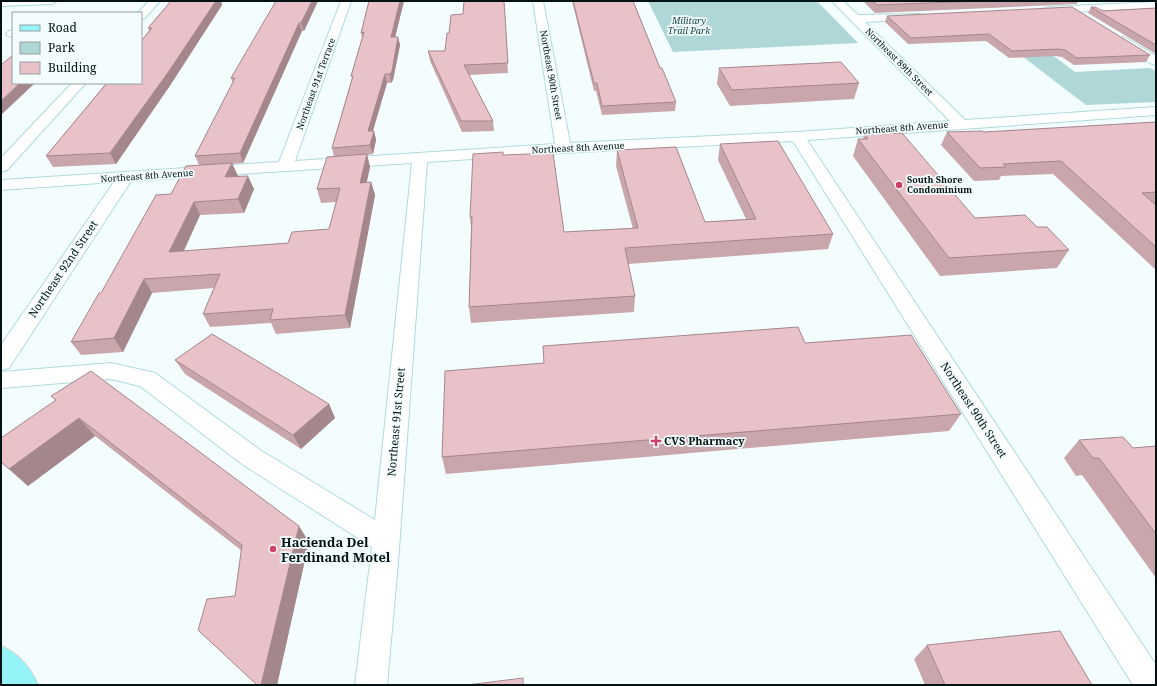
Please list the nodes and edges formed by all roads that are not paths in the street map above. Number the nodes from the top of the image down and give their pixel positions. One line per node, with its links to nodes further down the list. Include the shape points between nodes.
1 (52, 1): 7 (street); 12 (street)
2 (155, 1): 13 (street)
3 (346, 1): 26 (street, Northeast 91st Terrace)
4 (538, 1): 23 (street, Northeast 90th Street)
5 (837, 1): 15 (street, Northeast 89th Street)
6 (1094, 1): 9 (street)
7 (1, 3)
8 (1156, 4): 9 (street)
9 (1105, 7): 10 (street)
10 (1071, 9): 11 (street); 16 (street)
11 (1032, 11)
12 (39, 12)
13 (142, 15)
14 (924, 16): 15 (street)
15 (854, 19): 21 (street, Northeast 89th Street)
16 (1090, 21)
17 (1117, 37): 18 (street)
18 (1156, 61)
19 (78, 84): 25 (street)
20 (1156, 111): 21 (street, Northeast 8th Avenue)
21 (960, 124): 22 (street, Northeast 8th Avenue)
22 (797, 136): 23 (street, Northeast 8th Avenue); 35 (street, Northeast 90th Street)
23 (563, 148): 24 (street, Northeast 8th Avenue)
24 (420, 158): 26 (street, Northeast 8th Avenue); 31 (street, Northeast 91st Street)
25 (1, 167)
26 (286, 167): 27 (street, Northeast 8th Avenue)
27 (126, 177): 28 (street, Northeast 8th Avenue); 29 (street, Northeast 92nd Street)
28 (1, 185)
29 (1, 362)
30 (1, 380): 31 (street, via 111,371 147,379 251,457)
31 (386, 541): 34 (street, Northeast 91st Street)
32 (1, 662): 33 (main road)
33 (22, 685)
34 (371, 685)
35 (1151, 685)

